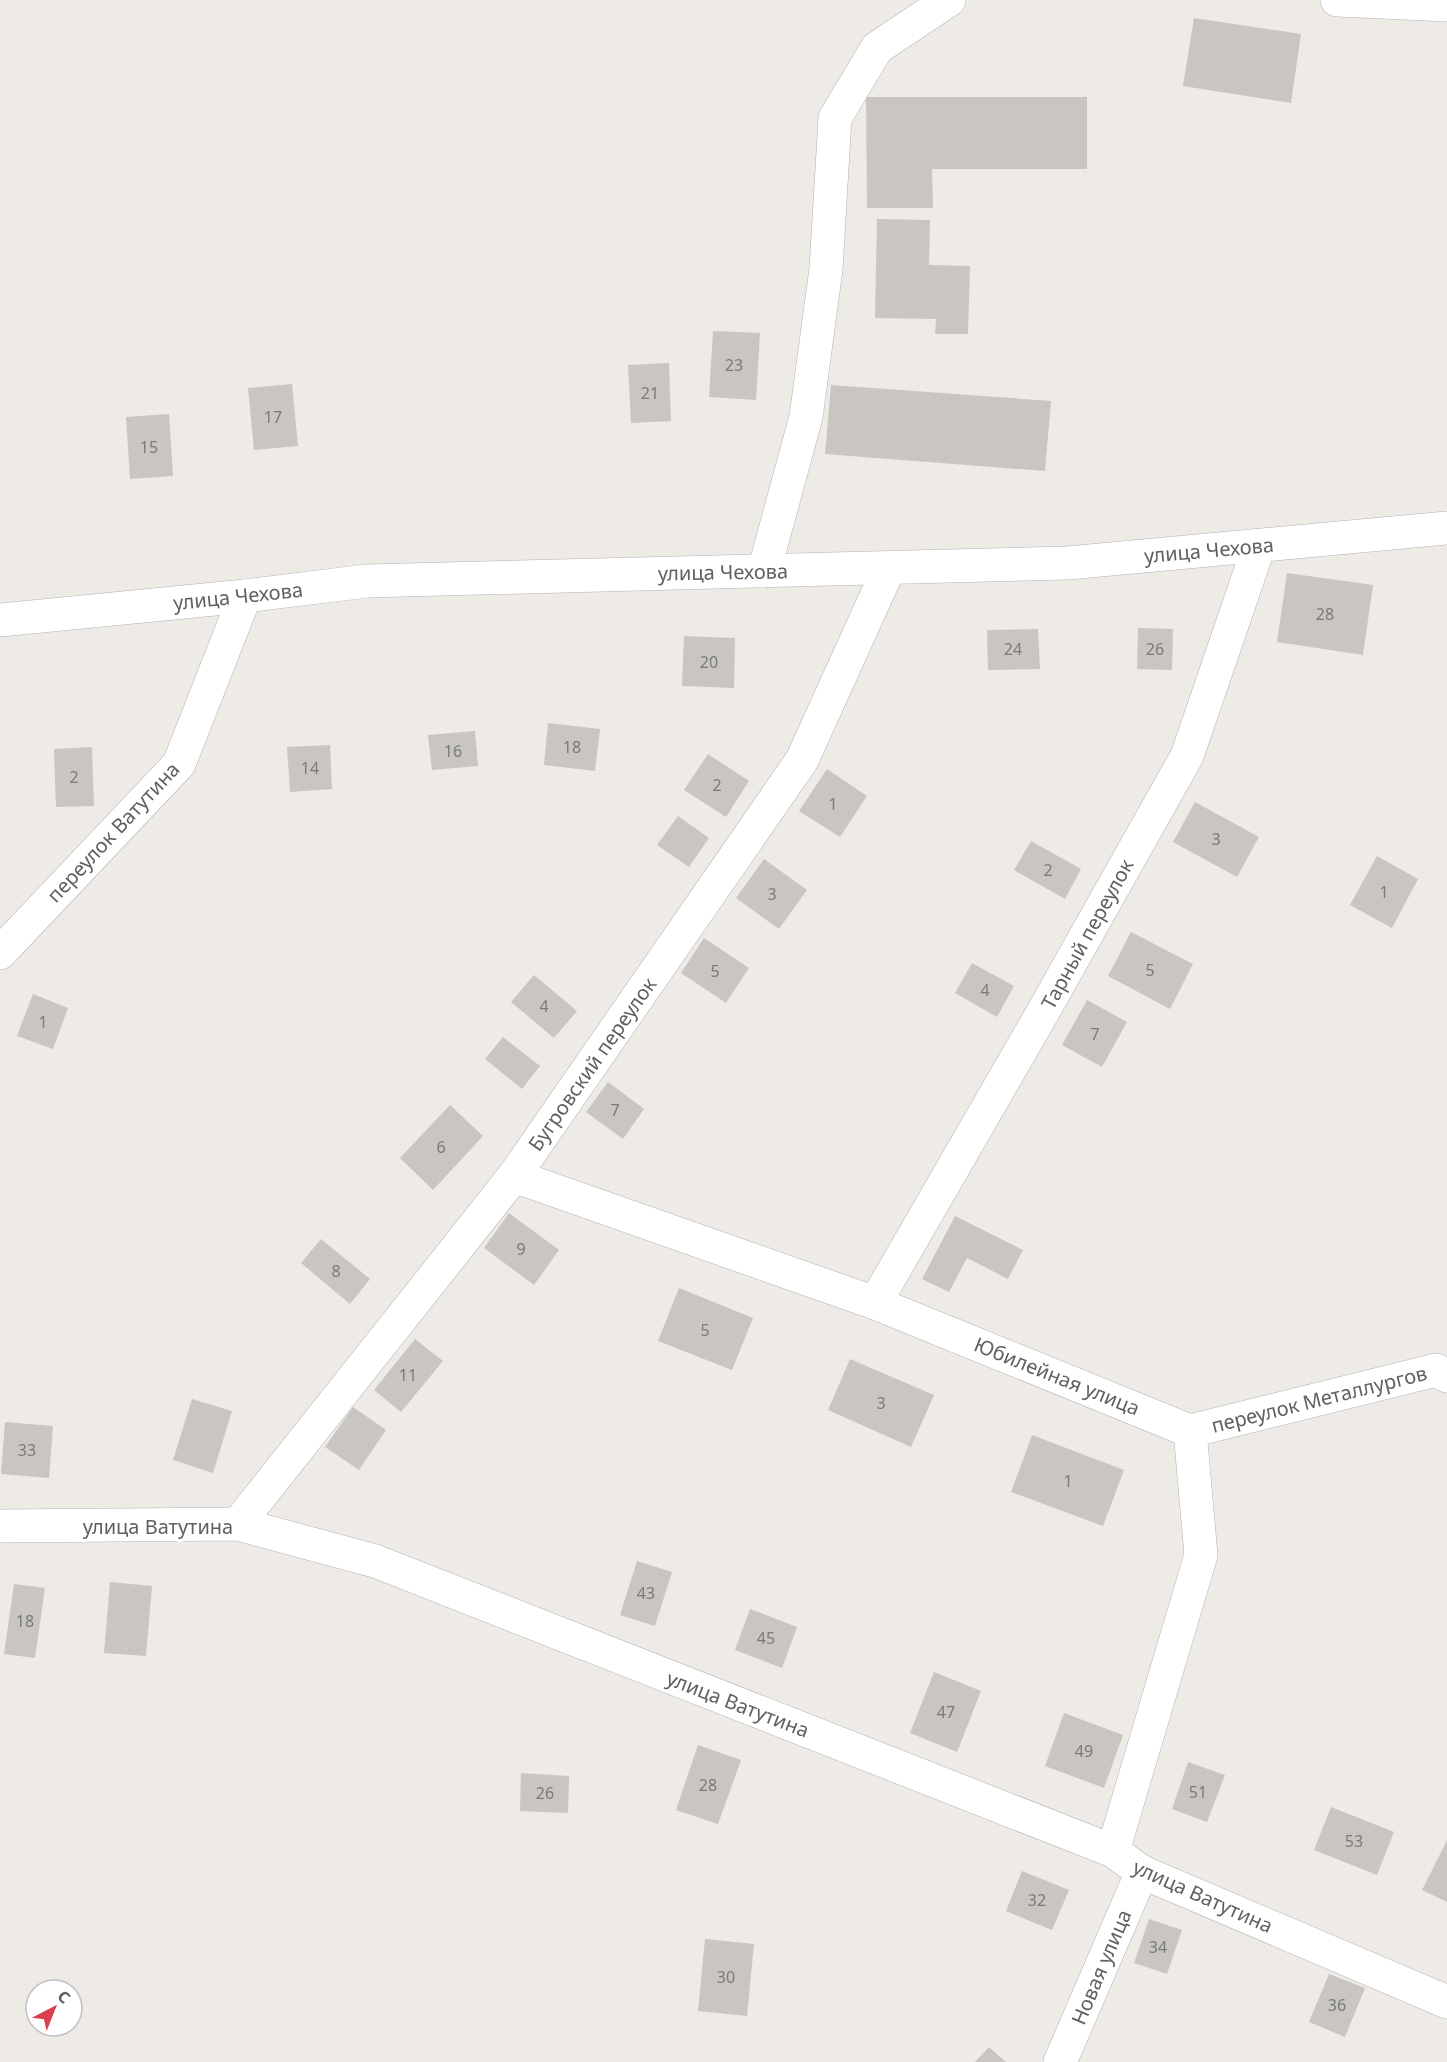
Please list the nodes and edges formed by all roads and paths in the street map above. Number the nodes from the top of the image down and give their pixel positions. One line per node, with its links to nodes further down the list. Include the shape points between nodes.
1 (949, 0): 7 (street, via 878,48 835,118 826,269 806,417)
2 (1337, 0): 3 (street)
3 (1447, 5)
4 (1447, 528): 5 (street, улица Чехова)
5 (1258, 546): 6 (street, улица Чехова, via 1068,563); 12 (street, Тарный переулок, via 1187,756)
6 (889, 568): 7 (street, улица Чехова); 11 (street, Бугровский переулок, via 802,760)
7 (764, 571): 8 (street, улица Чехова, via 367,582)
8 (245, 596): 9 (street, улица Чехова); 10 (street, переулок Ватутина, via 179,764)
9 (0, 620)
10 (0, 953)
11 (514, 1176): 12 (street, Юбилейная улица); 15 (street, Бугровский переулок)
12 (875, 1303): 14 (street, Юбилейная улица)
13 (1447, 1376): 14 (street, переулок Металлургов, via 1436,1370)
14 (1190, 1431): 17 (street, via 1201,1555)
15 (238, 1524): 16 (street, улица Ватутина); 17 (street, улица Ватутина, via 375,1561)
16 (0, 1526)
17 (1113, 1851): 18 (street, улица Ватутина)
18 (1142, 1872): 19 (street, улица Ватутина); 20 (street, Новая улица)
19 (1447, 2002)
20 (1060, 2062)

